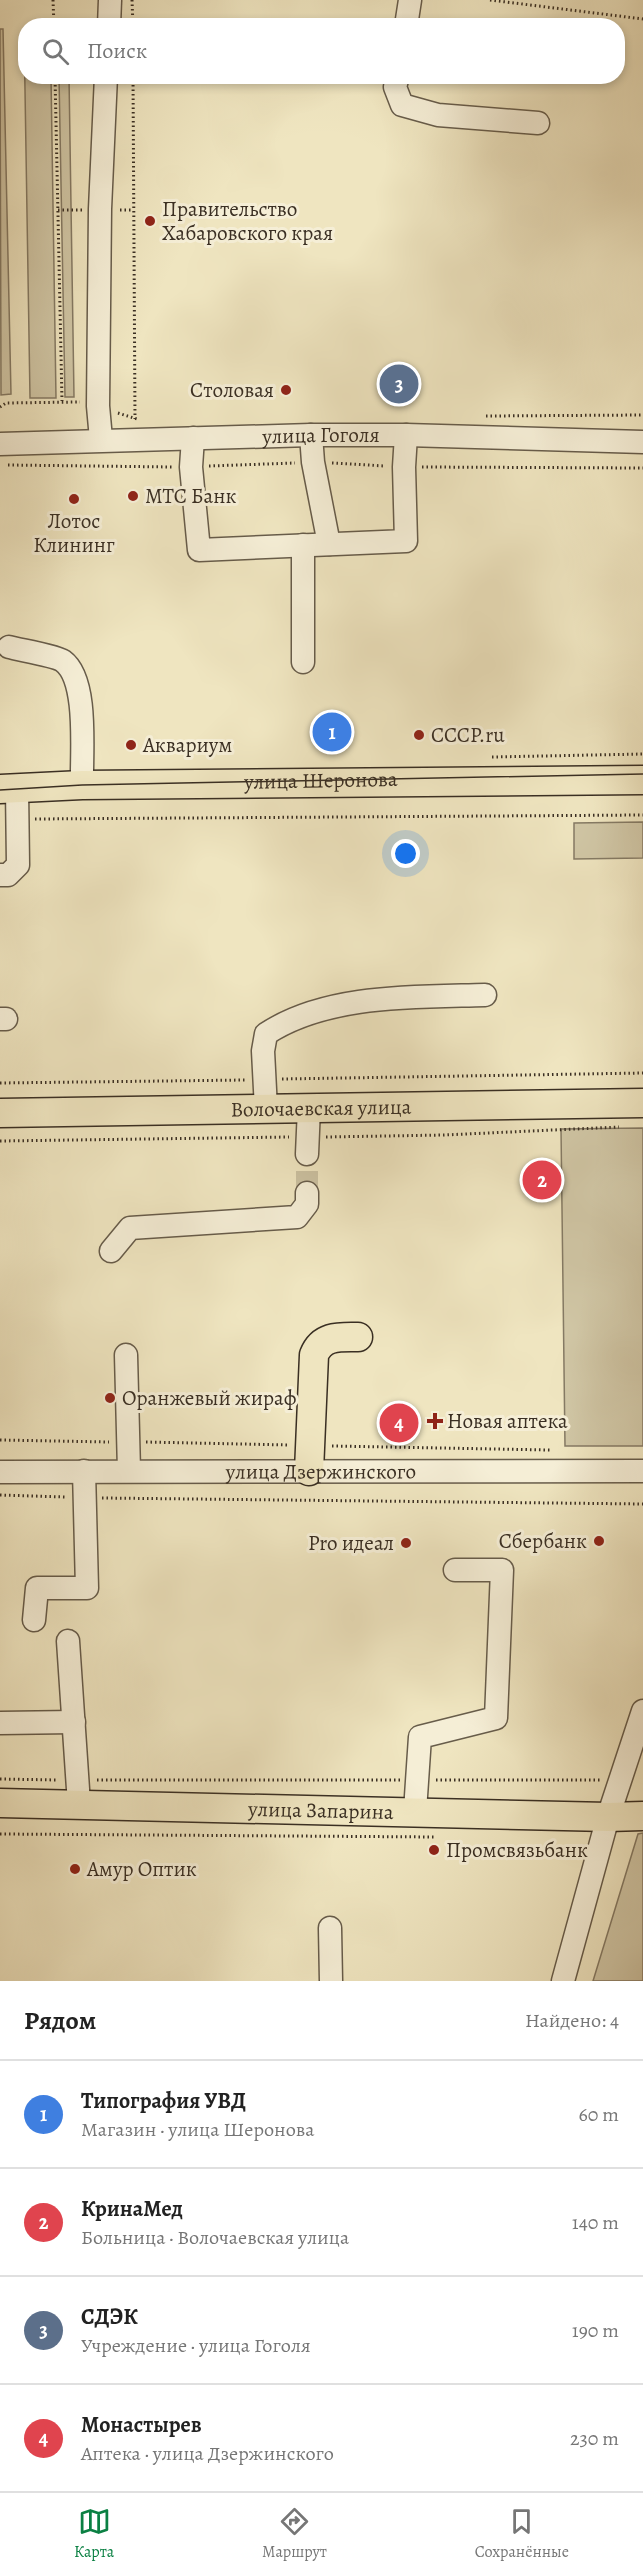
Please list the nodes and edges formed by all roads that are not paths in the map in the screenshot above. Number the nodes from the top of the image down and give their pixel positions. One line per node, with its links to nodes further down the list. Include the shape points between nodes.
1 (110, 0): 3 (street)
2 (410, 0): 4 (street)
3 (109, 18)
4 (407, 18)
5 (106, 84): 11 (street, via 100,209)
6 (396, 84): 7 (street, via 402,105 438,115)
7 (538, 123)
8 (311, 435): 9 (street, улица Гоголя); 10 (street, улица Гоголя); 14 (street)
9 (406, 435): 12 (street, улица Гоголя); 14 (street, via 406,541)
10 (182, 438): 11 (street, улица Гоголя); 15 (street, via 191,467 199,550)
11 (101, 439): 13 (street, улица Гоголя)
12 (643, 442)
13 (0, 444)
14 (329, 544): 15 (street)
15 (303, 545): 17 (street)
16 (9, 647): 19 (street, via 62,660 76,677)
17 (303, 662)
18 (643, 780): 19 (main road, улица Шеронова)
19 (82, 785): 20 (main road, улица Шеронова)
20 (8, 789): 21 (street, via 17,819 18,866 8,875)
21 (0, 875)
22 (485, 995): 25 (street, via 351,1002 283,1023 266,1034)
23 (643, 1103): 24 (main road, Волочаевская улица)
24 (309, 1108): 25 (main road, Волочаевская улица); 27 (street)
25 (266, 1109): 26 (main road, Волочаевская улица)
26 (0, 1113)
27 (307, 1154)
28 (307, 1193): 29 (street, via 307,1204 297,1217 130,1228)
29 (111, 1251)
30 (358, 1336): 34 (main road, via 327,1339 314,1355)
31 (126, 1355): 33 (street)
32 (84, 1471): 33 (street, улица Дзержинского); 36 (street, улица Дзержинского); 38 (street, via 87,1588 37,1588)
33 (129, 1471): 34 (street, улица Дзержинского)
34 (309, 1471): 35 (street, улица Дзержинского)
35 (643, 1471)
36 (0, 1472)
37 (455, 1570): 45 (street, via 502,1570 496,1718 420,1737)
38 (34, 1620)
39 (68, 1641): 41 (street)
40 (643, 1711): 47 (street)
41 (74, 1722): 42 (street); 43 (street)
42 (0, 1723)
43 (78, 1792): 44 (main road, улица Запарина); 45 (main road, улица Запарина)
44 (0, 1803)
45 (415, 1811): 47 (main road, улица Запарина)
46 (643, 1816): 47 (main road, улица Запарина)
47 (608, 1817): 50 (street)
48 (330, 1928): 49 (street)
49 (331, 1981)
50 (563, 1981)

